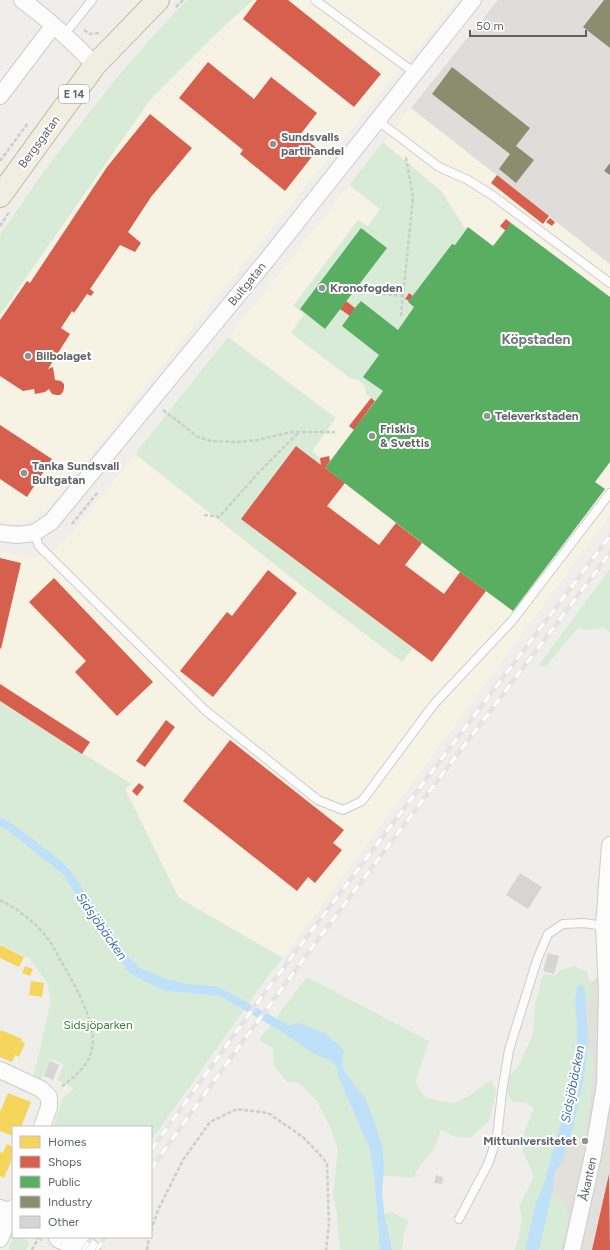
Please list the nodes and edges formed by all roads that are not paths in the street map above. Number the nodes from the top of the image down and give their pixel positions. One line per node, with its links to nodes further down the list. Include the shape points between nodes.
1 (22, 0): 6 (street)
2 (92, 0): 6 (lane)
3 (315, 0): 8 (lane)
4 (473, 0): 8 (street, Bultgatan)
5 (165, 5): 7 (highway, Bergsgatan / E 14)
6 (59, 31): 7 (street); 9 (street)
7 (95, 66): 11 (highway, Bergsgatan / E 14)
8 (415, 73): 10 (street, Bultgatan)
9 (0, 96)
10 (377, 120): 12 (lane, via 439,167 468,180 492,195); 14 (street, Bultgatan, via 266,261 51,522)
11 (7, 201)
12 (610, 283)
13 (610, 493): 14 (lane, via 512,621 434,704 362,801 343,810 318,800 206,711 40,546)
14 (34, 533): 15 (street, Bultgatan)
15 (0, 534)
16 (610, 845): 17 (street, Åkanten)
17 (604, 926): 21 (lane, via 584,923 563,924 548,934 537,960 509,1050 497,1138 488,1164); 25 (street, Åkanten, via 607,992 605,1084 593,1156)
18 (0, 1070): 19 (street, via 41,1089 49,1097 49,1106)
19 (42, 1126)
20 (9, 1213): 23 (street)
21 (459, 1219)
22 (62, 1238): 24 (street)
23 (0, 1240)
24 (89, 1250)
25 (572, 1250)

